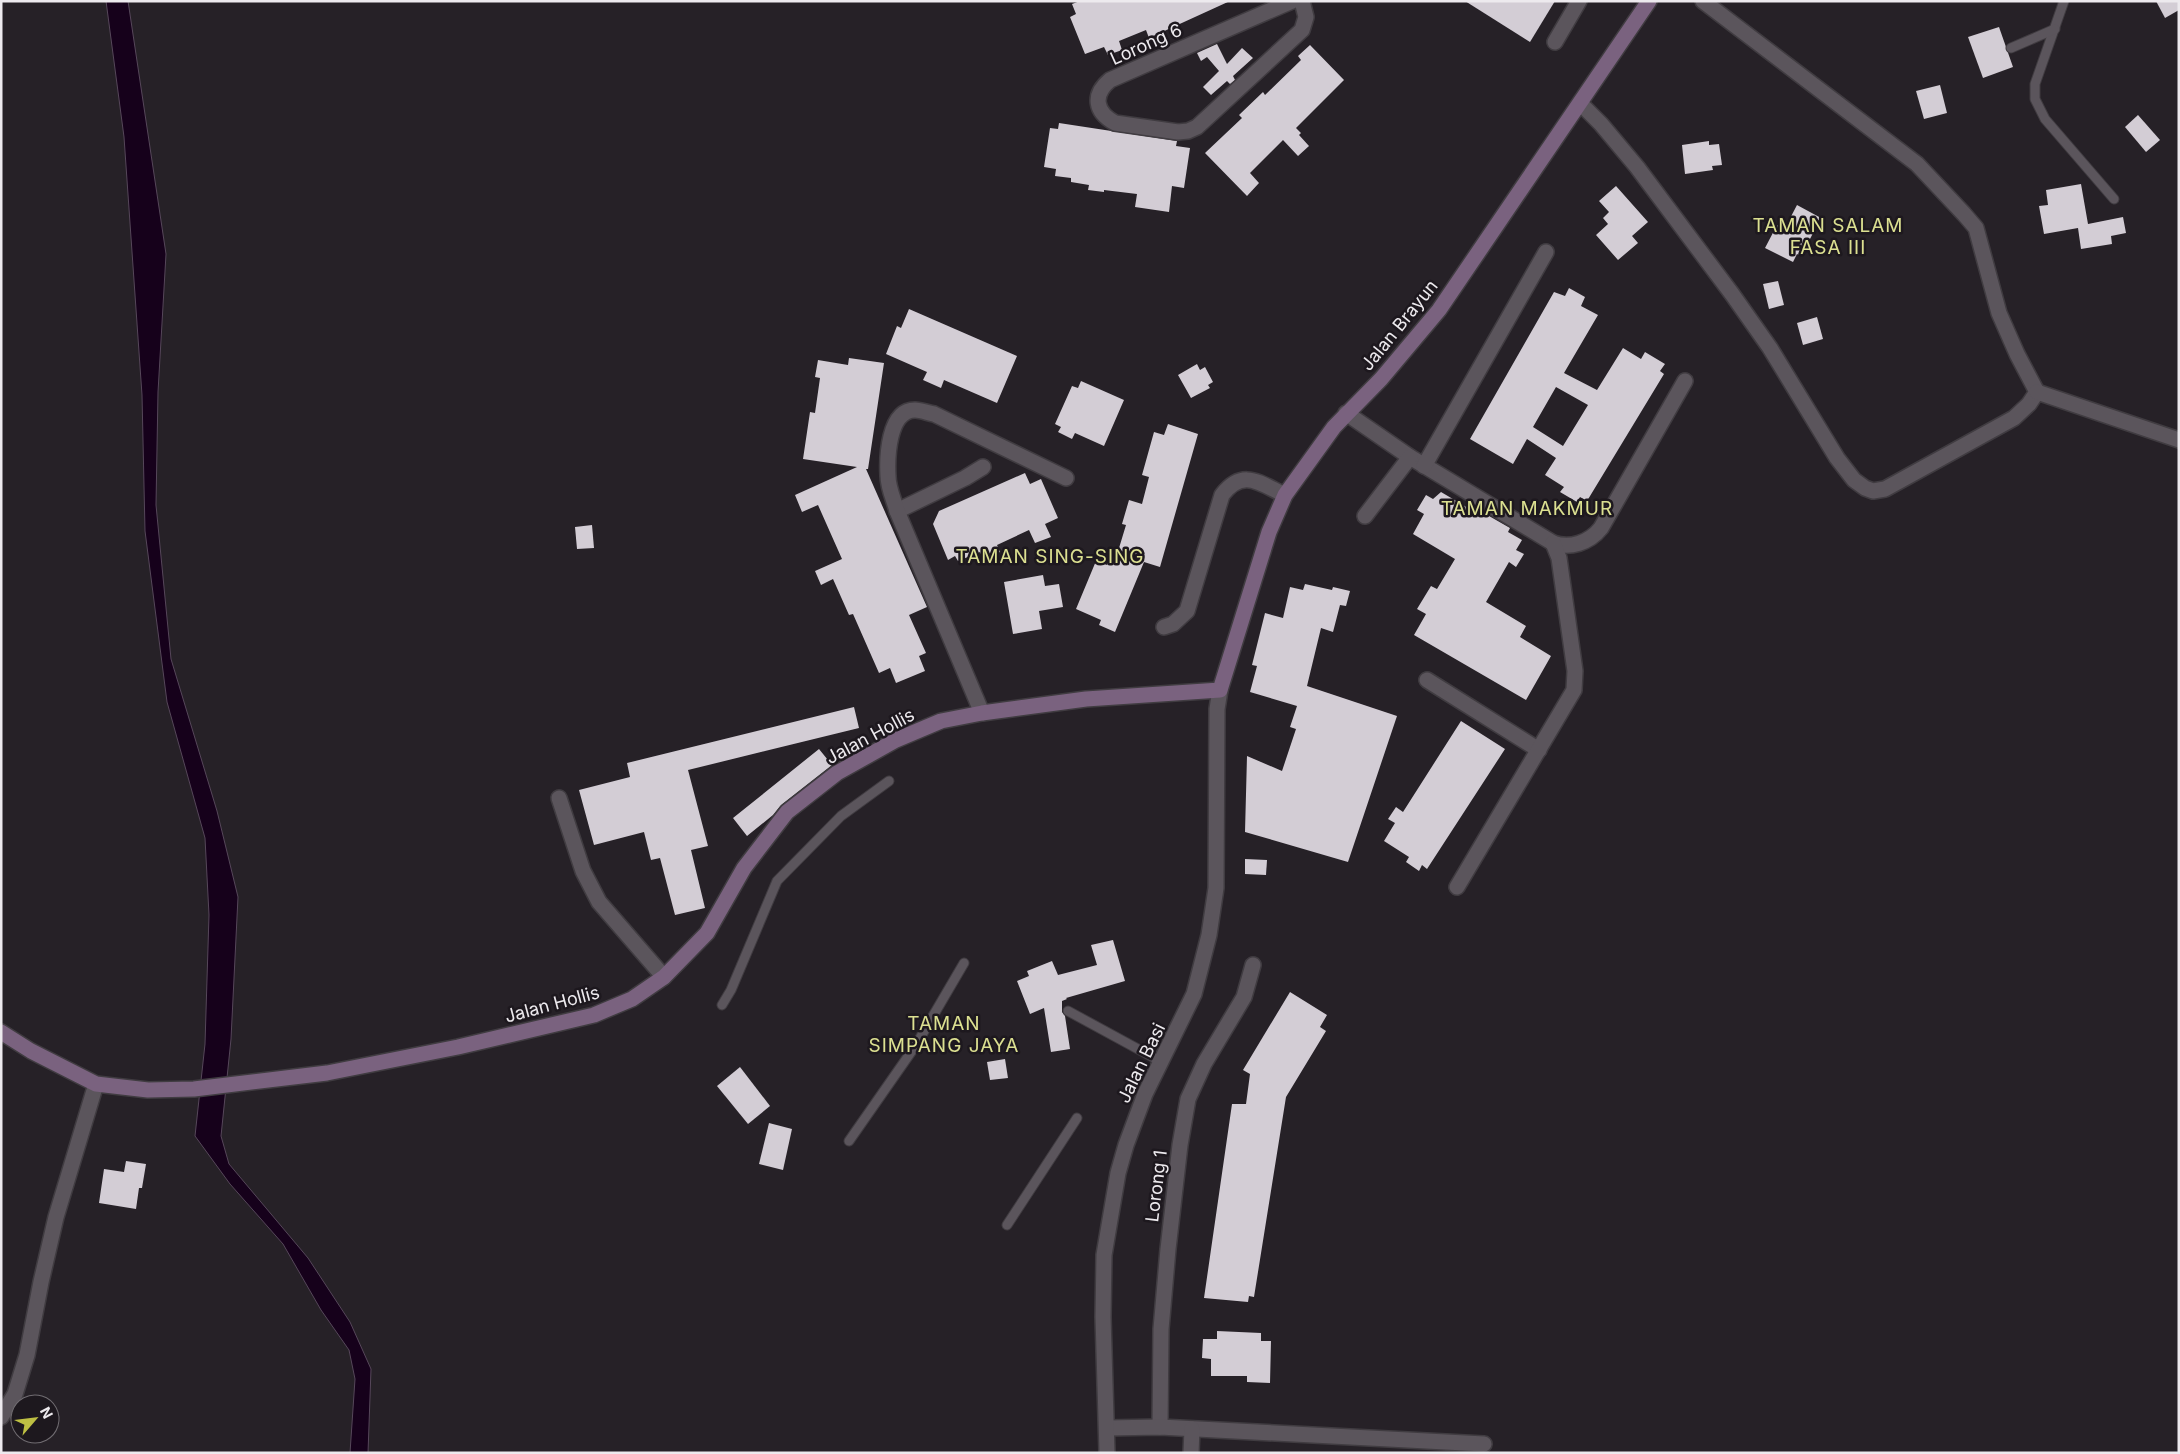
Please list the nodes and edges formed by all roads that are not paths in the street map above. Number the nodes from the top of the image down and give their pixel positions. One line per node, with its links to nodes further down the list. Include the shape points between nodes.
1 (1292, 1): 2 (street, Lorong 6, via 1110,80 1099,93 1099,108 1116,123 1178,132 1197,127 1302,30 1306,17)
2 (1302, 1)
3 (1579, 1): 8 (street)
4 (1649, 1): 10 (main road, Jalan Brayun)
5 (1703, 1): 14 (street, via 1917,164 1976,228 1999,313)
6 (2064, 1): 7 (lane)
7 (2054, 29): 9 (lane); 11 (lane, via 2035,84 2034,99 2045,119)
8 (1555, 42)
9 (2011, 48)
10 (1581, 104): 14 (street, via 1637,167 1732,294 1770,348 1837,458 1854,480 1865,488 1873,491 1885,489 2014,418); 15 (main road, Jalan Brayun, via 1439,310 1381,379)
11 (2114, 199)
12 (1546, 252): 18 (street)
13 (1686, 381): 24 (street, via 1594,536 1567,546)
14 (2037, 392): 16 (street)
15 (1346, 413): 17 (street); 21 (main road, Jalan Brayun)
16 (2179, 440)
17 (1410, 457): 18 (street); 23 (street)
18 (1424, 466): 24 (street)
19 (983, 467): 22 (street)
20 (1066, 478): 22 (street, via 934,414 914,410 898,419 890,438 888,478)
21 (1285, 495): 25 (street, via 1247,479 1228,488 1222,495 1187,611 1173,624); 27 (main road, Jalan Brayun, via 1269,532)
22 (897, 511): 28 (street)
23 (1365, 516)
24 (1553, 543): 29 (street, via 1559,558 1576,681 1570,699)
25 (1164, 627)
26 (1427, 680): 29 (street)
27 (1220, 690): 28 (main road, Jalan Hollis, via 1086,699); 39 (street, Jalan Basi, via 1216,709 1216,888 1209,935 1194,994)
28 (982, 713): 35 (main road, Jalan Hollis, via 941,721 896,740 837,772 787,812 744,868 707,933)
29 (1539, 750): 32 (street)
30 (889, 781): 36 (lane, via 841,816 777,881)
31 (559, 798): 35 (street, via 583,871 599,902)
32 (1457, 887)
33 (964, 963): 42 (lane, via 916,1045)
34 (1253, 965): 45 (street, Lorong 1, via 1244,997 1204,1064 1188,1099 1180,1145 1161,1329)
35 (664, 976): 40 (main road, Jalan Hollis, via 632,999 594,1015 327,1073 194,1089 148,1090)
36 (722, 1005)
37 (1068, 1011): 39 (lane)
38 (1, 1032): 40 (main road, Jalan Hollis, via 31,1052)
39 (1160, 1060): 46 (street, Jalan Basi, via 1126,1144 1104,1255)
40 (96, 1084): 44 (street, via 56,1217 27,1355 15,1394)
41 (1077, 1118): 43 (lane)
42 (849, 1141)
43 (1007, 1225)
44 (1, 1417)
45 (1160, 1427): 46 (street); 47 (street)
46 (1107, 1428): 50 (street, Jalan Basi)
47 (1192, 1429): 49 (street); 51 (street)
48 (1484, 1444): 49 (street)
49 (1374, 1445)
50 (1107, 1453)
51 (1191, 1453)

